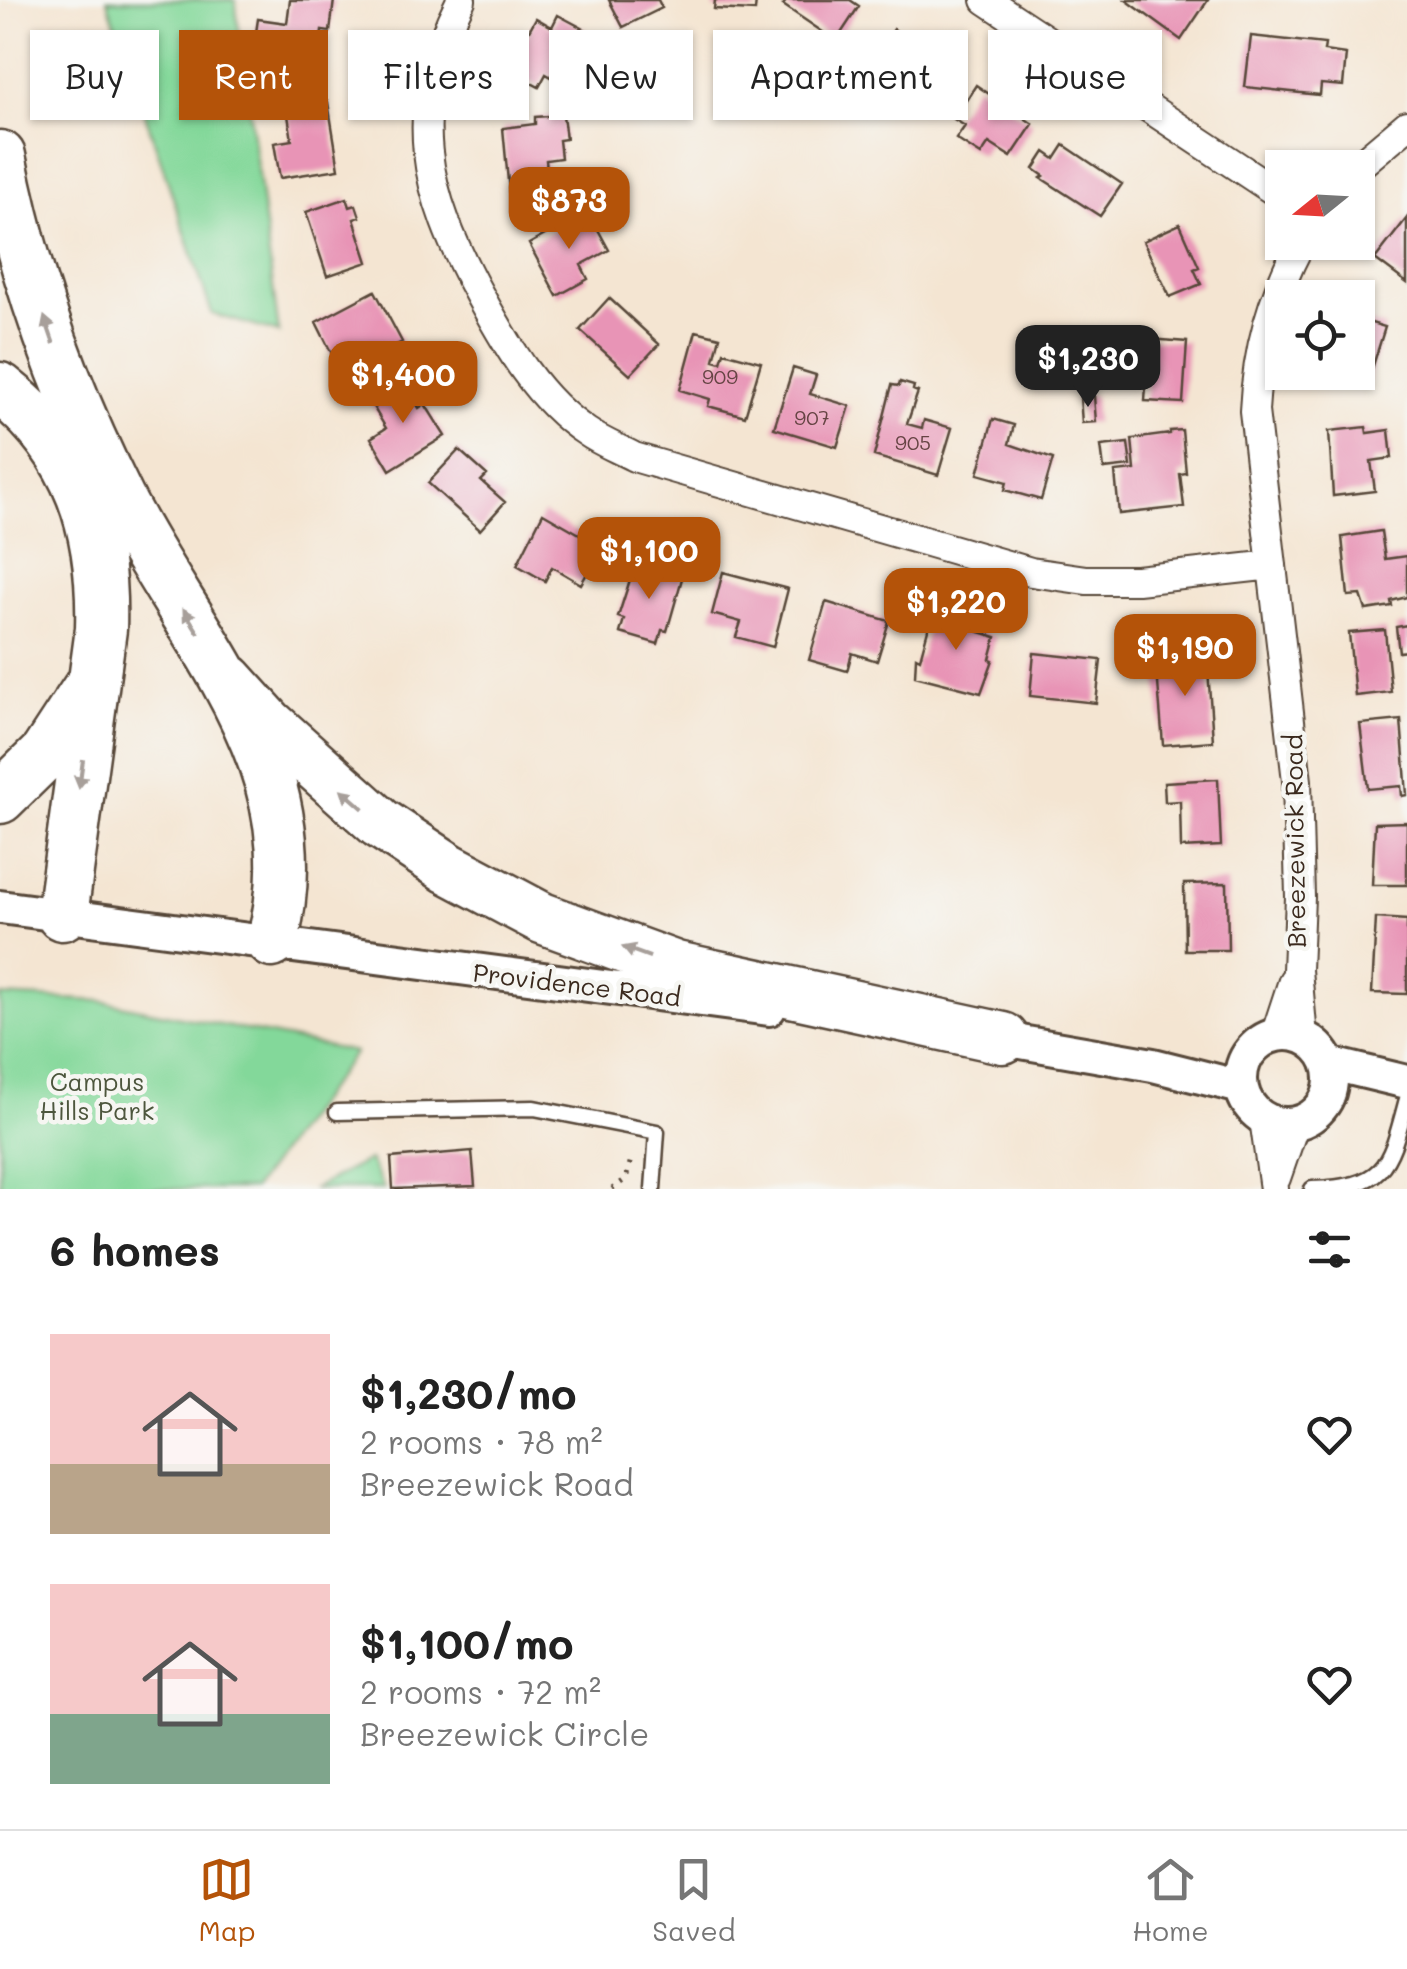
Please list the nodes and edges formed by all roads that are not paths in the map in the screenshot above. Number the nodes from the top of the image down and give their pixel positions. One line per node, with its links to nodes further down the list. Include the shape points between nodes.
1 (460, 0): 9 (street, via 430,88 426,140 432,188 451,242 511,353 549,401 587,432 634,457 1031,572 1137,580)
2 (986, 0): 6 (street)
3 (1407, 125): 4 (street)
4 (1375, 152)
5 (0, 156): 11 (highway, one-way to 5, via 139,534 91,438 40,305)
6 (1265, 185)
7 (1293, 260): 9 (street, Breezewick Road, via 1274,300 1256,371)
8 (0, 388): 10 (highway, via 46,432 87,505 102,584)
9 (1272, 565): 16 (street, Breezewick Road, via 1298,781 1300,878)
10 (94, 677): 12 (highway, via 46,754); 14 (highway, one-way to 14)
11 (229, 680): 15 (highway, via 266,770 283,859 283,902); 17 (highway, one-way to 11, via 676,967 542,918 380,823)
12 (0, 798)
13 (0, 907): 14 (street, Providence Road)
14 (62, 915): 15 (street, Providence Road)
15 (272, 942): 17 (street, Providence Road)
16 (1289, 1037): 18 (street, via 1320,1050); 19 (street, via 1256,1044)
17 (1003, 1038): 19 (street, Providence Road, via 1153,1065)
18 (1328, 1062): 20 (street); 21 (street)
19 (1244, 1072): 23 (street, via 1246,1102)
20 (1406, 1088): 21 (street); 24 (lane)
21 (1327, 1097): 23 (street, via 1314,1115)
22 (337, 1112): 26 (lane, via 534,1108 657,1132)
23 (1280, 1121): 25 (street)
24 (1400, 1148): 27 (lane, via 1364,1184)
25 (1274, 1187)
26 (653, 1189)
27 (1312, 1189)

